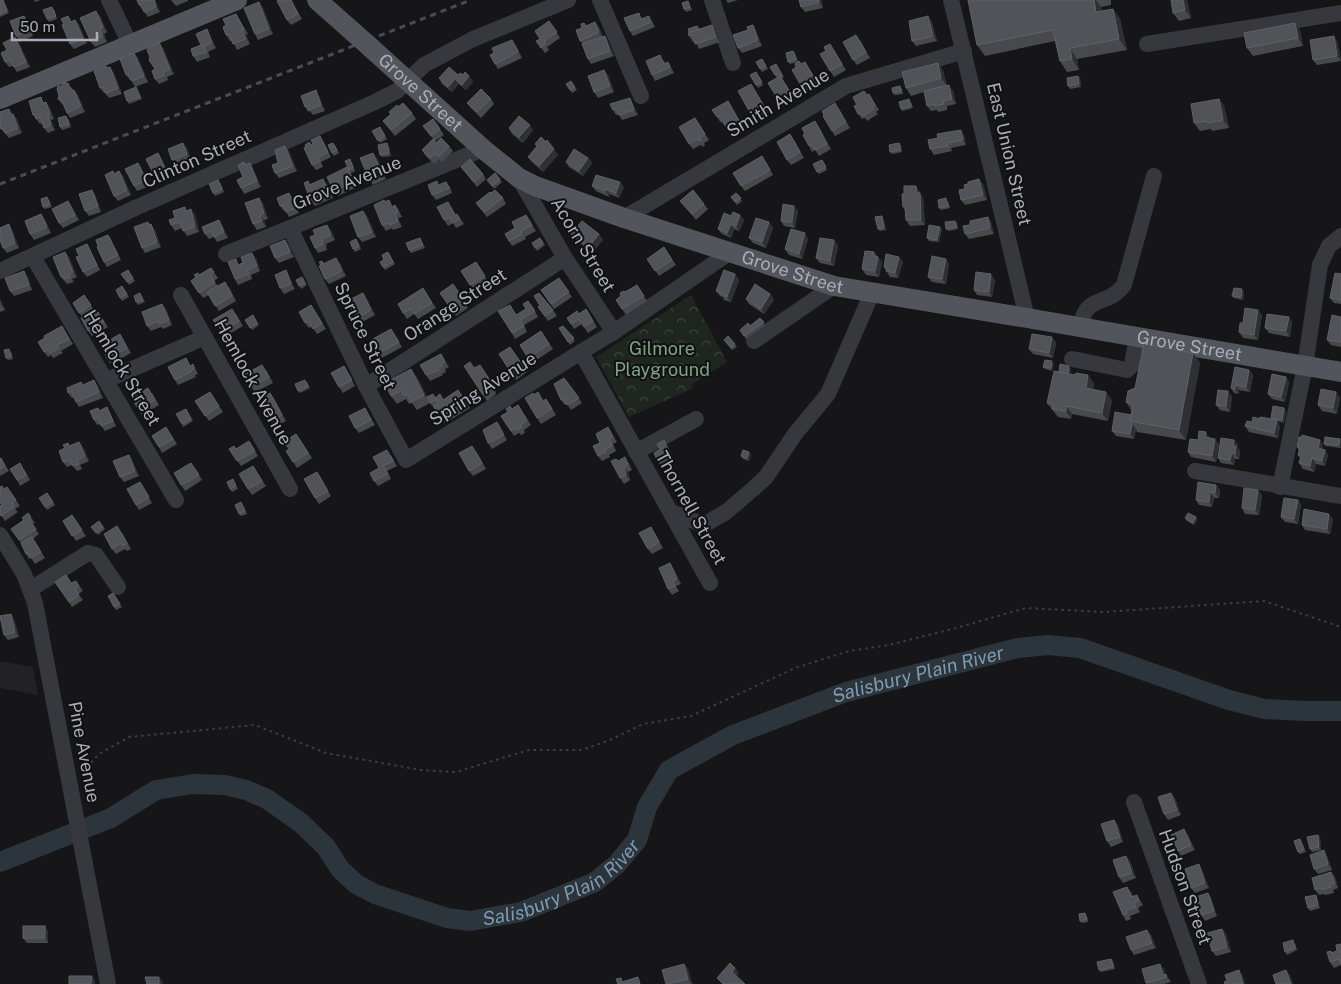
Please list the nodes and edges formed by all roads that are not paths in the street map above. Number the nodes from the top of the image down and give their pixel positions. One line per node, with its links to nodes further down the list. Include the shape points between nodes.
1 (109, 0): 9 (street)
2 (237, 0): 9 (main road)
3 (317, 0): 13 (main road, Grove Street, bridge)
4 (568, 0): 13 (street, Clinton Street, via 474,39 424,65)
5 (600, 0): 14 (street)
6 (712, 0): 12 (street)
7 (951, 0): 11 (street, East Union Street)
8 (1341, 13): 10 (street)
9 (130, 44): 15 (main road)
10 (1148, 44)
11 (964, 51): 19 (street, Smith Avenue, via 846,86); 30 (street, East Union Street)
12 (733, 63)
13 (408, 81): 16 (main road, Grove Street); 24 (street, Clinton Street, via 376,102 135,208)
14 (640, 96)
15 (0, 99)
16 (483, 149): 18 (main road, Grove Street); 20 (street, Grove Avenue)
17 (1154, 176): 31 (street, via 1124,285 1108,299 1089,306 1083,313)
18 (519, 178): 19 (main road, Grove Street); 25 (street, Acorn Street)
19 (624, 218): 22 (main road, Grove Street)
20 (290, 228): 23 (street, Grove Avenue); 41 (street, Spruce Street)
21 (1341, 236): 38 (street, via 1329,246 1320,265)
22 (729, 253): 27 (main road, Grove Street); 32 (street, Spring Avenue)
23 (226, 254)
24 (33, 257): 26 (street, Clinton Street); 40 (street, Hemlock Street)
25 (565, 258): 32 (street, Acorn Street); 41 (street, Orange Street)
26 (0, 271)
27 (834, 286): 28 (main road, Grove Street); 35 (street)
28 (872, 293): 30 (main road, Grove Street); 50 (street, via 828,394 766,476 712,522 701,524)
29 (181, 295): 33 (street, Hemlock Avenue)
30 (1027, 318): 31 (main road, Grove Street)
31 (1080, 327): 34 (main road, Grove Street)
32 (614, 332): 36 (street, Spring Avenue)
33 (205, 337): 40 (street); 47 (street, Hemlock Avenue)
34 (1137, 337): 37 (street, via 1132,365 1127,370); 38 (main road, Grove Street)
35 (754, 341)
36 (581, 352): 43 (street); 44 (street, Spring Avenue)
37 (1072, 360)
38 (1305, 366): 39 (main road, Grove Street); 46 (street)
39 (1341, 372)
40 (107, 380): 49 (street, Hemlock Street)
41 (366, 386): 44 (street, Spruce Street)
42 (696, 419): 43 (street)
43 (636, 452): 50 (street, Thornell Street)
44 (406, 460)
45 (1195, 471): 46 (street)
46 (1280, 487): 48 (street)
47 (290, 489)
48 (1341, 496)
49 (176, 500)
50 (671, 512): 52 (street, Thornell Street)
51 (0, 535): 54 (street, Pine Avenue)
52 (710, 583)
53 (118, 587): 54 (street, via 96,555 88,553)
54 (31, 590): 56 (street, Pine Avenue)
55 (1134, 802): 57 (street, Hudson Street)
56 (108, 984)
57 (1199, 984)

